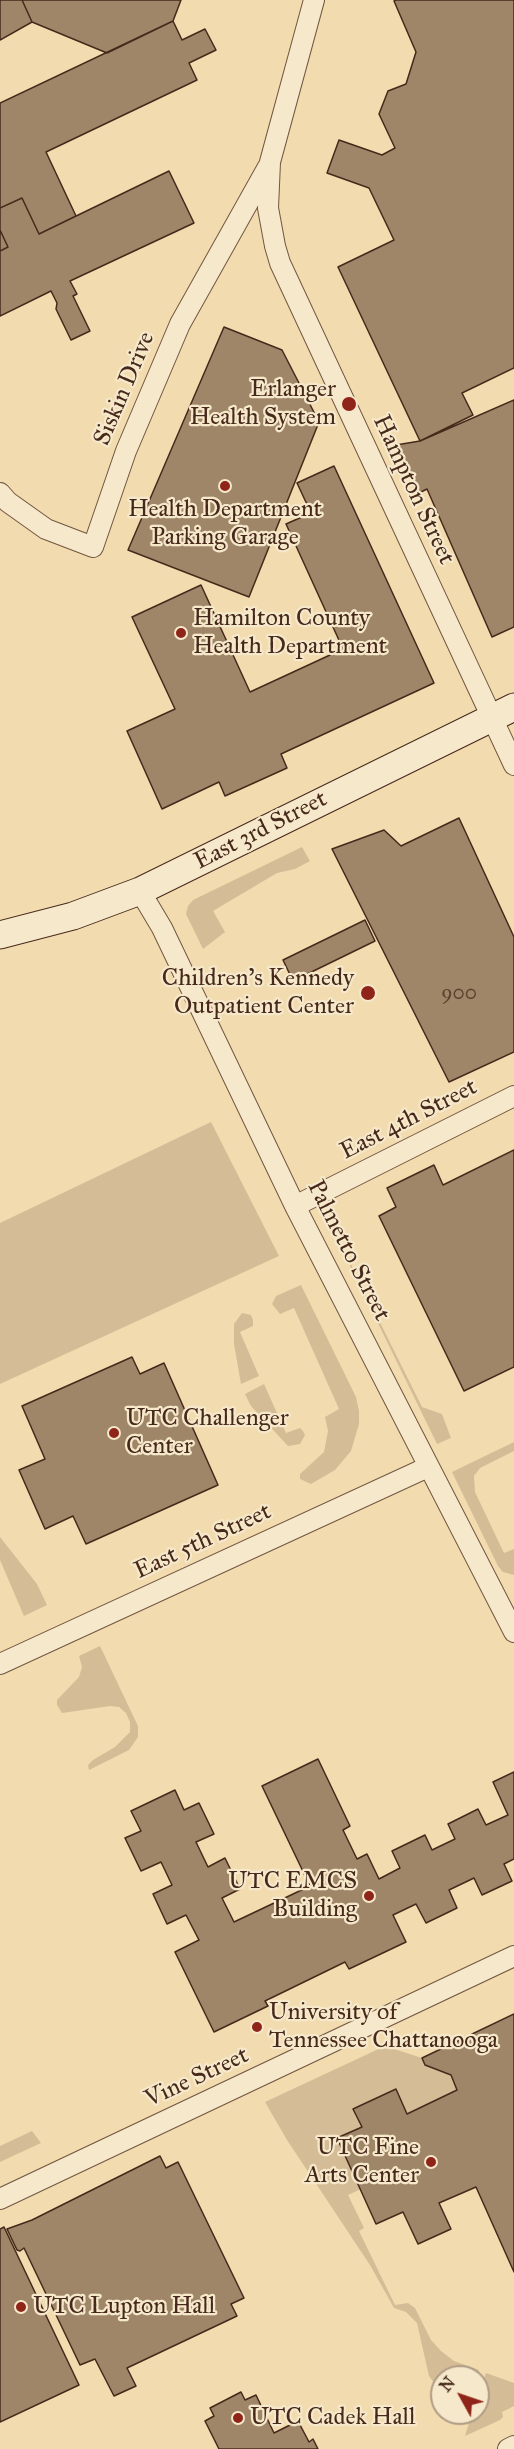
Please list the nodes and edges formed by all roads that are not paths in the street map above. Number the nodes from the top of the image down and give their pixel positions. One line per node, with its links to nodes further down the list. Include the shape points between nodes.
1 (314, 0): 2 (street)
2 (270, 162): 3 (street, Siskin Drive, via 180,324 126,451 93,547 46,529); 4 (street, Hampton Street, via 268,208 280,263)
3 (0, 493)
4 (502, 712): 5 (street, Hampton Street); 6 (main road, East 3rd Street)
5 (514, 765)
6 (141, 891): 7 (main road, East 3rd Street, via 73,916); 9 (street, Palmetto Street)
7 (0, 934)
8 (514, 1096): 9 (street, East 4th Street)
9 (295, 1206): 10 (street, Palmetto Street)
10 (428, 1467): 11 (street, Palmetto Street); 13 (street, East 5th Street)
11 (508, 1604): 12 (street, Palmetto Street)
12 (514, 1632)
13 (0, 1664)
14 (514, 1956): 15 (street, Vine Street)
15 (0, 2199)
16 (514, 2446): 17 (street)
17 (508, 2449)

